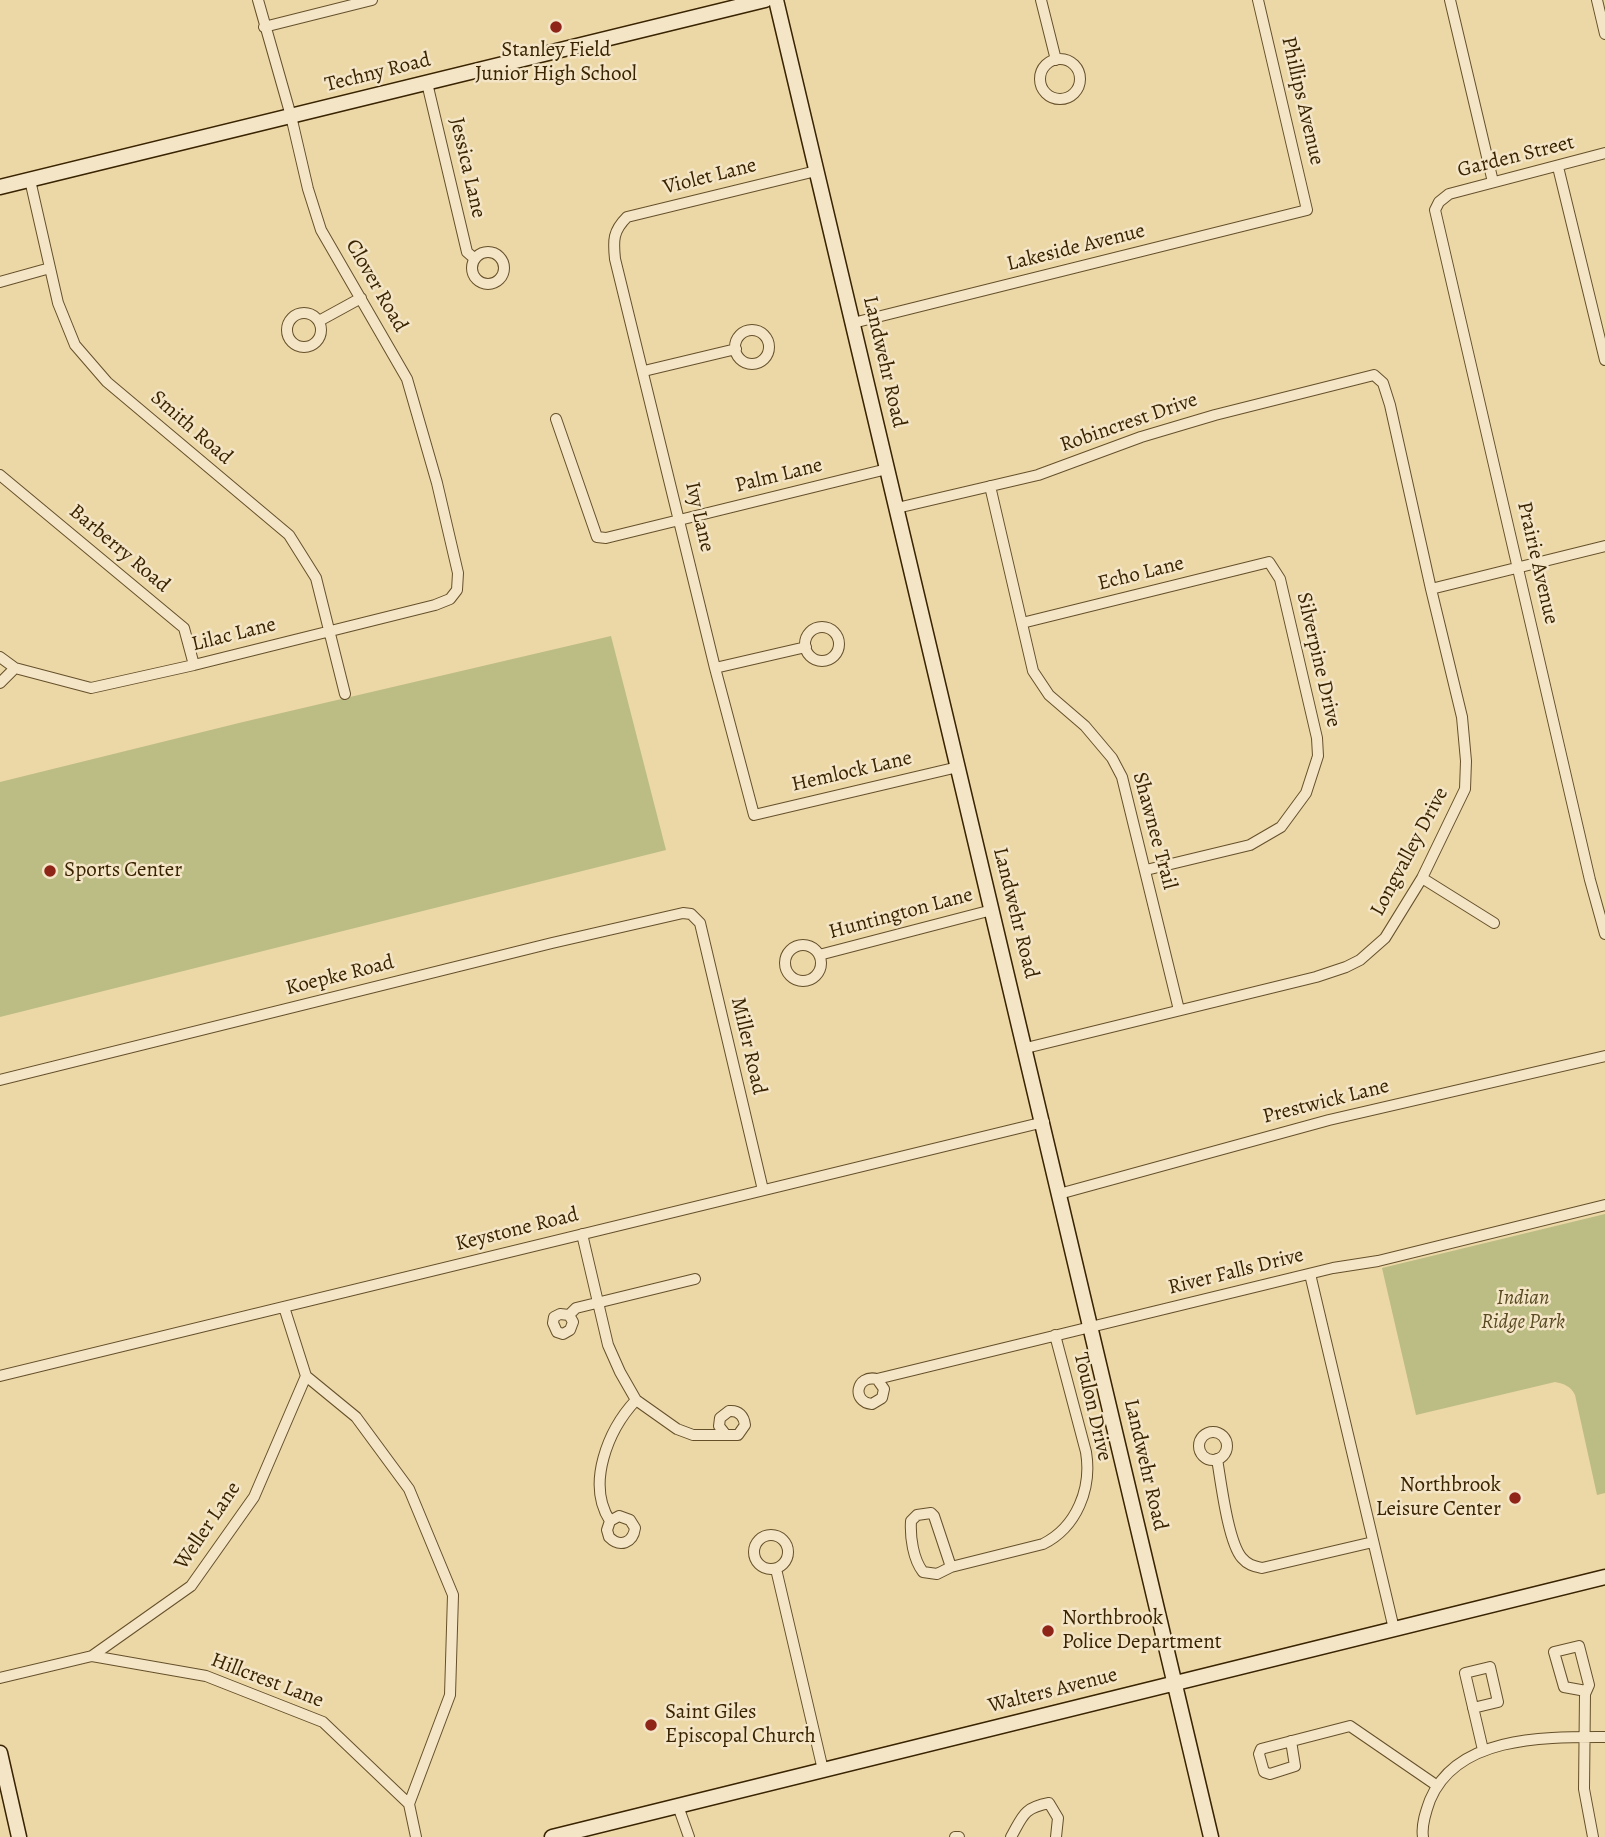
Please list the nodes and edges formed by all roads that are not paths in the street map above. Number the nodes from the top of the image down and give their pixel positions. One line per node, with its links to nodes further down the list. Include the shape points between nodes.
1 (258, 0): 9 (street, Clover Road)
2 (372, 0): 9 (street)
3 (765, 0): 12 (main road, Techny Road)
4 (776, 0): 16 (main road, Landwehr Road)
5 (1041, 0): 11 (street)
6 (1258, 0): 21 (street, Phillips Avenue)
7 (1450, 0): 18 (street)
8 (1597, 0): 10 (street)
9 (264, 27): 13 (street, Clover Road)
10 (1605, 34)
11 (1056, 60): 11 (street, via 1044,67 1041,81 1047,94 1061,99 1077,89 1080,74 1071,62)
12 (427, 83): 13 (main road, Techny Road); 23 (street, Jessica Lane, via 467,252)
13 (291, 116): 17 (main road, Techny Road); 26 (street, Clover Road, via 321,230)
14 (1605, 153): 15 (street, Garden Street)
15 (1558, 167): 18 (street, Garden Street); 30 (street)
16 (817, 170): 22 (street, Violet Lane, via 627,217); 28 (main road, Landwehr Road)
17 (30, 180): 19 (main road, Techny Road); 24 (street, Smith Road)
18 (1493, 182): 20 (street, Garden Street, via 1450,194)
19 (0, 187)
20 (1439, 202): 41 (street, Prairie Avenue, via 1435,210)
21 (1307, 210): 28 (street, Lakeside Avenue)
22 (616, 228): 31 (street, Ivy Lane, via 615,259)
23 (475, 259)
24 (50, 268): 25 (street); 45 (street, Smith Road, via 58,303 75,345 88,362 289,535 316,578)
25 (0, 282)
26 (361, 298): 27 (street); 43 (street, Clover Road, via 407,379 437,483 458,573)
27 (319, 321)
28 (853, 323): 34 (main road, Landwehr Road)
29 (736, 349): 31 (street)
30 (1605, 360)
31 (644, 371): 38 (street, Ivy Lane)
32 (1374, 375): 36 (street, Robincrest Drive, via 1215,415 1038,475); 42 (street, Longvalley Drive, via 1383,383 1390,405)
33 (556, 419): 38 (street, Palm Lane, via 597,537)
34 (887, 469): 37 (main road, Landwehr Road); 38 (street, Palm Lane)
35 (0, 475): 48 (street, Barberry Road, via 184,628)
36 (990, 486): 37 (street, Robincrest Drive); 44 (street, Shawnee Trail)
37 (897, 508): 53 (main road, Landwehr Road)
38 (680, 520): 50 (street, Ivy Lane)
39 (1605, 546): 41 (street)
40 (1269, 562): 44 (street, Echo Lane); 55 (street, Silverpine Drive, via 1280,579 1314,720 1318,756 1309,784 1281,827 1250,845)
41 (1518, 568): 42 (street); 60 (street, Prairie Avenue)
42 (1431, 589): 56 (street, Longvalley Drive, via 1462,717 1466,761 1465,789)
43 (457, 590): 45 (street, Lilac Lane, via 435,605)
44 (1022, 622): 55 (street, Shawnee Trail, via 1033,671 1049,695 1085,726 1122,776)
45 (330, 630): 48 (street, Lilac Lane); 52 (street, Smith Road)
46 (806, 647): 50 (street)
47 (0, 657): 49 (street)
48 (194, 665): 49 (street, Lilac Lane, via 91,688)
49 (15, 668): 51 (street)
50 (715, 668): 54 (street, Ivy Lane)
51 (0, 684)
52 (345, 694)
53 (958, 767): 54 (street, Hemlock Lane); 57 (main road, Landwehr Road)
54 (754, 815)
55 (1146, 870): 62 (street, Shawnee Trail)
56 (1422, 878): 59 (street); 62 (street, Longvalley Drive, via 1392,929 1360,960 1332,973)
57 (992, 910): 61 (street, Huntington Lane); 63 (main road, Landwehr Road)
58 (691, 914): 65 (street, Koepke Road, via 552,943); 67 (street, Miller Road, via 700,923)
59 (1494, 923)
60 (1605, 934)
61 (819, 955)
62 (1179, 1010): 63 (street, Longvalley Drive)
63 (1026, 1048): 66 (main road, Landwehr Road)
64 (1605, 1056): 68 (street, Prestwick Lane, via 1329,1121)
65 (0, 1080)
66 (1044, 1122): 67 (street, Keystone Road); 68 (main road, Landwehr Road)
67 (763, 1189): 70 (street, Keystone Road)
68 (1059, 1194): 76 (main road, Landwehr Road)
69 (1605, 1205): 71 (street, River Falls Drive)
70 (582, 1234): 73 (street); 74 (street, Keystone Road)
71 (1310, 1274): 76 (street, River Falls Drive); 85 (street)
72 (695, 1279): 73 (street)
73 (599, 1302): 75 (street, via 576,1308); 81 (street, via 608,1345)
74 (284, 1307): 78 (street, Keystone Road); 79 (street)
75 (569, 1315)
76 (1091, 1327): 77 (street, River Falls Drive); 92 (main road, Landwehr Road)
77 (1055, 1335): 80 (street, River Falls Drive); 86 (street, Toulon Drive, via 1089,1468 1084,1496 1069,1524 1055,1538)
78 (0, 1376)
79 (306, 1376): 90 (street, Weller Lane, via 254,1497 191,1586); 102 (street, via 356,1417 409,1489 453,1595 450,1695)
80 (877, 1379)
81 (636, 1400): 82 (street, via 677,1429 693,1435); 84 (street, via 611,1437 602,1464 599,1492)
82 (726, 1435)
83 (1217, 1459): 85 (street, via 1234,1541 1249,1565 1262,1568)
84 (610, 1521)
85 (1373, 1542): 89 (street)
86 (951, 1567): 86 (street, Toulon Drive, via 934,1516 917,1515 910,1528 917,1563 929,1574)
87 (776, 1569): 100 (street)
88 (1605, 1577): 89 (main road, Walters Avenue)
89 (1394, 1629): 92 (main road, Walters Avenue)
90 (92, 1657): 91 (street, Hillcrest Lane); 102 (street, Hillcrest Lane, via 206,1676 323,1722)
91 (0, 1678)
92 (1175, 1683): 100 (main road, Walters Avenue); 110 (main road, Landwehr Road)
93 (1587, 1691): 93 (street, via 1579,1646 1554,1652 1564,1687); 95 (street)
94 (1473, 1709): 94 (street, via 1465,1673 1490,1667 1498,1702); 98 (street)
95 (1585, 1737): 96 (street); 98 (street, via 1517,1742); 112 (street, via 1584,1789)
96 (1605, 1737)
97 (1291, 1741): 101 (street, via 1350,1726)
98 (1483, 1750): 101 (street)
99 (0, 1754): 104 (main road)
100 (823, 1770): 103 (main road, Walters Avenue)
101 (1436, 1785): 111 (street)
102 (409, 1804): 105 (street)
103 (678, 1806): 106 (main road, Walters Avenue); 107 (street)
104 (19, 1837)
105 (416, 1837)
106 (552, 1837)
107 (689, 1837)
108 (1011, 1837): 109 (street, via 1032,1806 1049,1803 1058,1818)
109 (1056, 1837)
110 (1211, 1837)
111 (1423, 1837)
112 (1592, 1837)

